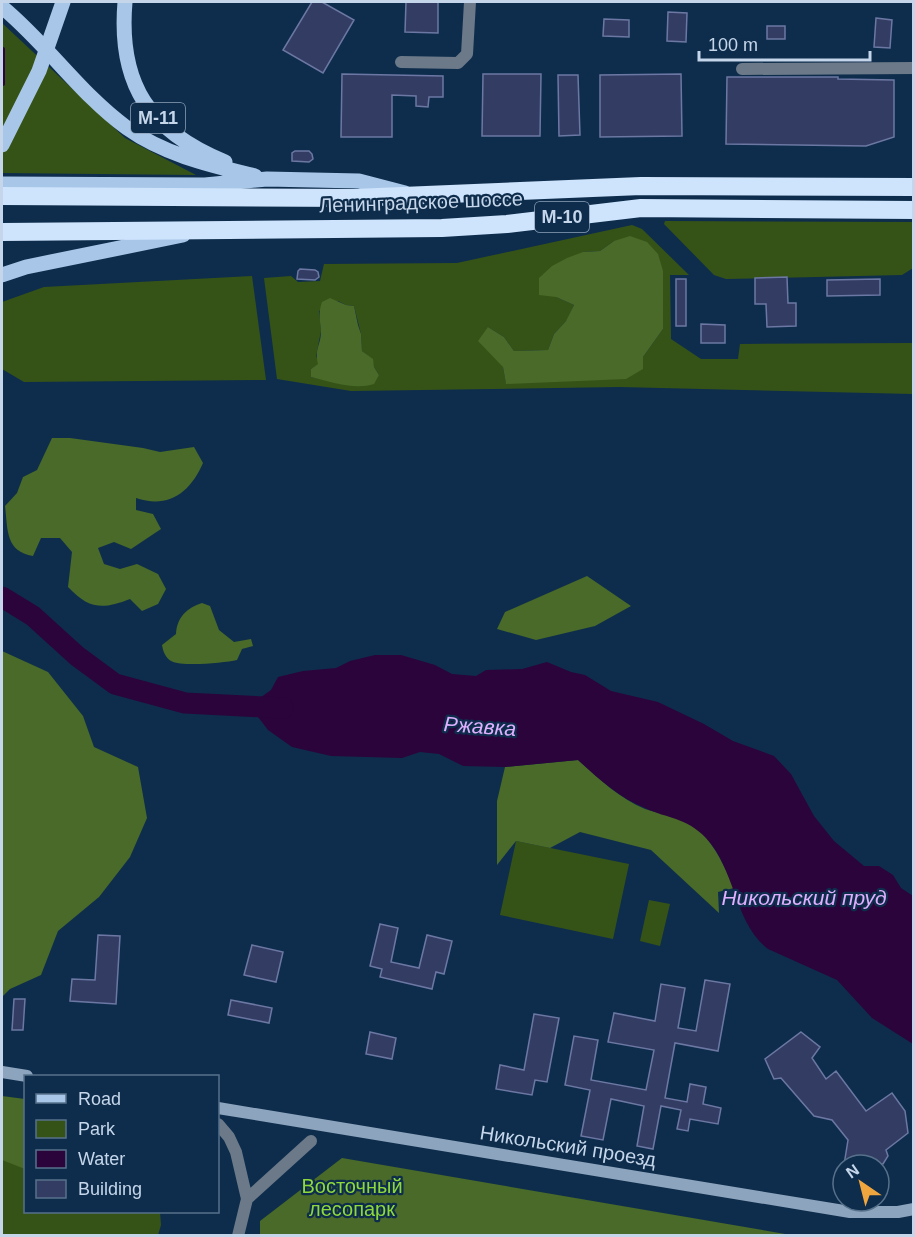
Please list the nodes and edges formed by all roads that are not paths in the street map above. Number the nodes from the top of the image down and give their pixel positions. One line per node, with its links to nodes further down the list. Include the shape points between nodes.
1 (63, 2): 8 (main road, bridge, via 39,71)
2 (125, 2): 9 (main road, М-11, via 128,69 150,109 177,138)
3 (470, 2): 5 (street, via 467,54 458,63)
4 (2, 7): 9 (main road, via 25,26 87,93 128,128 194,161)
5 (401, 62)
6 (914, 68): 7 (street)
7 (742, 69)
8 (2, 145)
9 (267, 179): 10 (main road, М-10, via 205,185); 12 (main road, М-10, via 359,181)
10 (2, 184)
11 (914, 187): 12 (highway, Ленинградское шоссе / М-10, via 641,186)
12 (411, 194): 13 (highway, Ленинградское шоссе / М-10, via 354,198)
13 (2, 196)
14 (914, 210): 15 (highway, Ленинградское шоссе / М-10, via 641,208 442,228)
15 (210, 230): 16 (highway, Ленинградское шоссе / М-10); 17 (main road)
16 (2, 232)
17 (2, 275)
18 (2, 1072): 19 (street)
19 (24, 1076)
20 (219, 1108): 24 (street, Никольский проезд, via 850,1212)
21 (219, 1125): 23 (street, via 231,1133)
22 (311, 1141): 23 (street)
23 (247, 1199): 25 (street)
24 (914, 1209)
25 (238, 1236)

